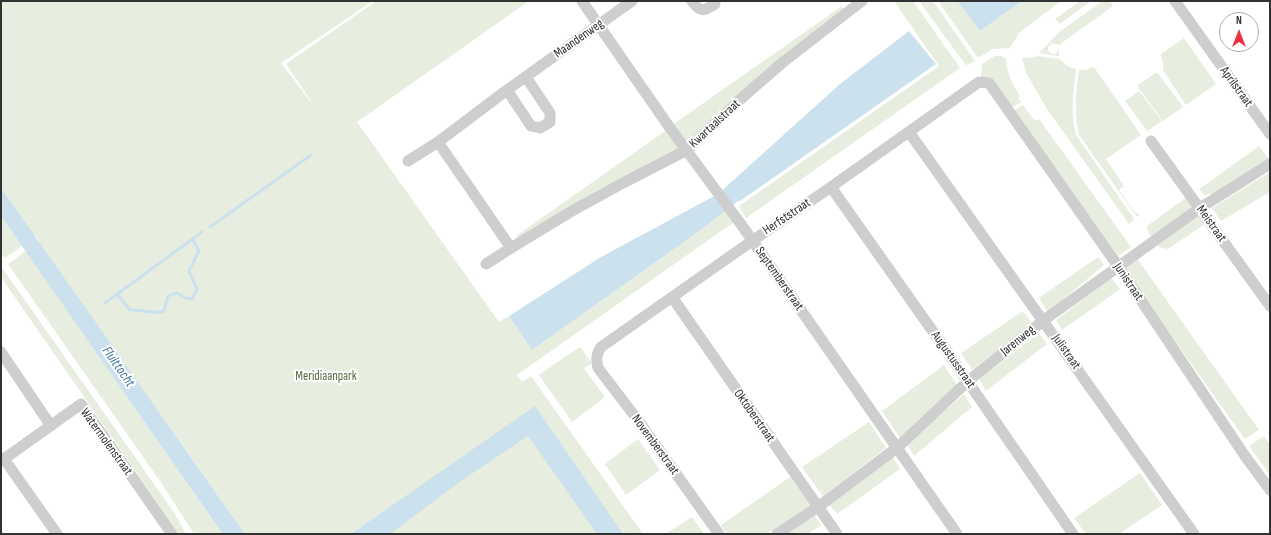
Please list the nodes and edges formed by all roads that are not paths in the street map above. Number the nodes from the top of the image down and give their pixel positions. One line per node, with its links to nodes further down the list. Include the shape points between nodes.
1 (582, 1): 7 (street, Septemberstraat)
2 (632, 1): 7 (street, Maandenweg)
3 (692, 1): 4 (street, via 702,10 715,4)
4 (715, 1)
5 (862, 1): 15 (street, Kwartaalstraat, via 782,63)
6 (1175, 1): 12 (street, Aprilstraat)
7 (599, 25): 8 (street, Maandenweg); 15 (street, Septemberstraat)
8 (526, 76): 10 (street, Maandenweg); 10 (street, via 550,112 550,122 540,128 532,126)
9 (979, 82): 11 (street, Herfststraat); 23 (street, Junistraat, via 989,83)
10 (507, 90): 14 (street, Maandenweg)
11 (909, 132): 18 (street, Herfststraat); 26 (street, Julistraat)
12 (1270, 134)
13 (1151, 141): 19 (street, Meistraat)
14 (438, 142): 16 (street, Maandenweg); 21 (street)
15 (687, 150): 20 (street, Septemberstraat); 21 (street, Kwartaalstraat, via 616,186)
16 (408, 161)
17 (1270, 164): 19 (street, Jarenweg)
18 (831, 187): 20 (street, Herfststraat); 29 (street, Augustusstraat)
19 (1200, 208): 23 (street, Jarenweg); 25 (street, Meistraat)
20 (752, 241): 24 (street, Herfststraat); 31 (street, Septemberstraat)
21 (511, 248): 22 (street, Kwartaalstraat)
22 (486, 264)
23 (1118, 266): 26 (street, Jarenweg); 33 (street, Junistraat)
24 (672, 297): 28 (street, Herfststraat, via 601,347); 34 (street, Oktoberstraat)
25 (1270, 306)
26 (1044, 320): 29 (street, Jarenweg); 42 (street, Julistraat)
27 (1, 352): 30 (street)
28 (597, 355): 37 (street, Novemberstraat, via 598,368)
29 (968, 381): 31 (street, Jarenweg); 41 (street, Augustusstraat)
30 (51, 426): 32 (street, Watermolenstraat); 36 (street, Watermolenstraat, via 81,404)
31 (898, 447): 34 (street, Jarenweg); 40 (street, Septemberstraat)
32 (2, 458): 35 (street)
33 (1270, 490)
34 (818, 507): 38 (street, Jarenweg); 39 (street, Oktoberstraat)
35 (58, 534)
36 (172, 534)
37 (719, 534)
38 (777, 534)
39 (837, 534)
40 (957, 534)
41 (1073, 534)
42 (1194, 534)

